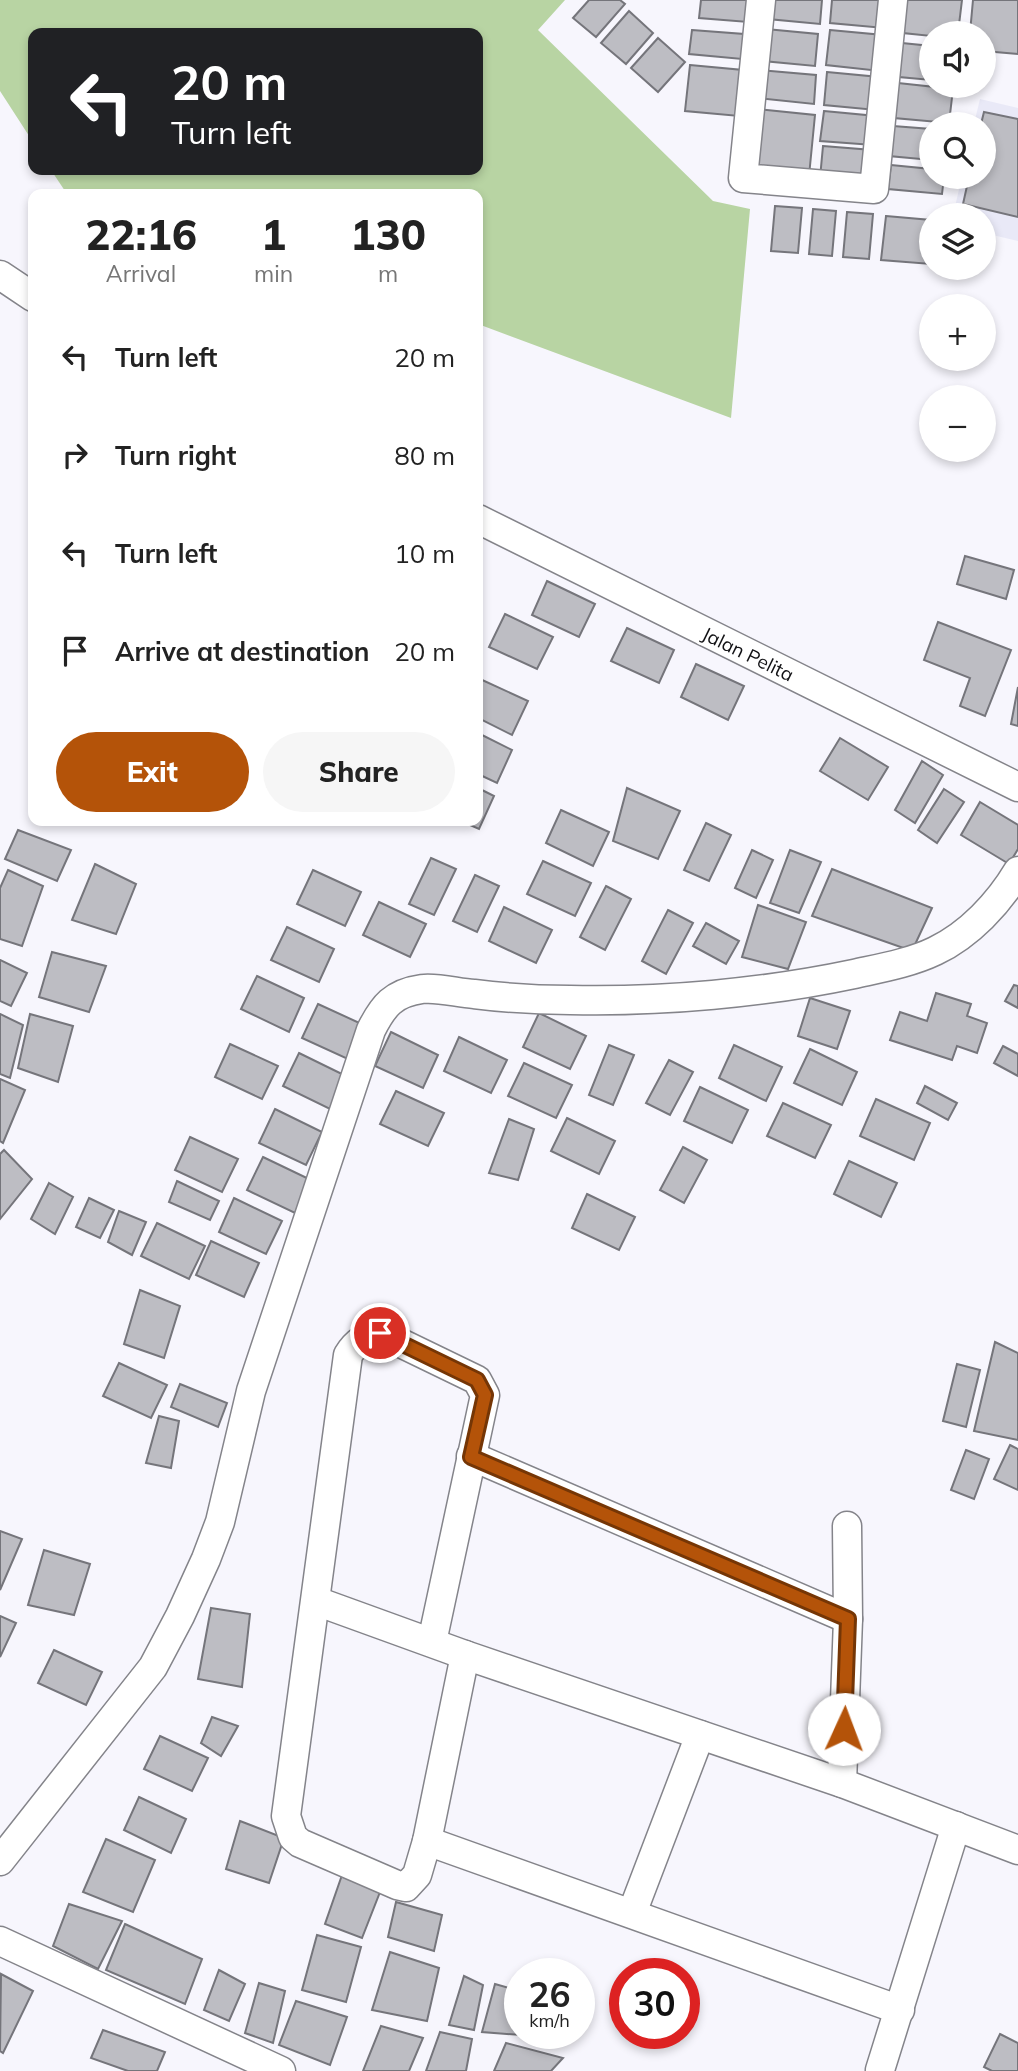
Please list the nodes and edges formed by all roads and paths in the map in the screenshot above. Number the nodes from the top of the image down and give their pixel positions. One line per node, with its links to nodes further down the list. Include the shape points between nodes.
1 (761, 0): 2 (street, via 743,178 874,190)
2 (893, 0)
3 (0, 275): 4 (street)
4 (28, 294)
5 (483, 521): 6 (street, Jalan Pelita)
6 (1018, 787)
7 (1018, 871): 19 (street, via 972,928 936,951 855,974 806,984 648,1000 569,1000 424,989 403,994 383,1007 371,1030 251,1391 220,1522 206,1559 153,1667)
8 (471, 1457): 10 (street, via 485,1395 477,1380 380,1333 368,1335 354,1346 348,1355); 11 (street); 12 (street)
9 (847, 1526): 11 (street)
10 (316, 1601): 12 (street); 17 (street, via 288,1826 300,1843 407,1887 417,1875)
11 (848, 1619): 15 (street)
12 (432, 1642): 13 (street)
13 (465, 1656): 14 (street); 17 (street)
14 (700, 1735): 15 (street); 20 (street)
15 (842, 1783): 16 (street)
16 (956, 1826): 18 (street); 22 (street)
17 (427, 1841): 20 (street)
18 (1018, 1850)
19 (0, 1861)
20 (632, 1913): 22 (street)
21 (0, 1941): 24 (street)
22 (900, 2010): 23 (street)
23 (880, 2070)
24 (281, 2071)

